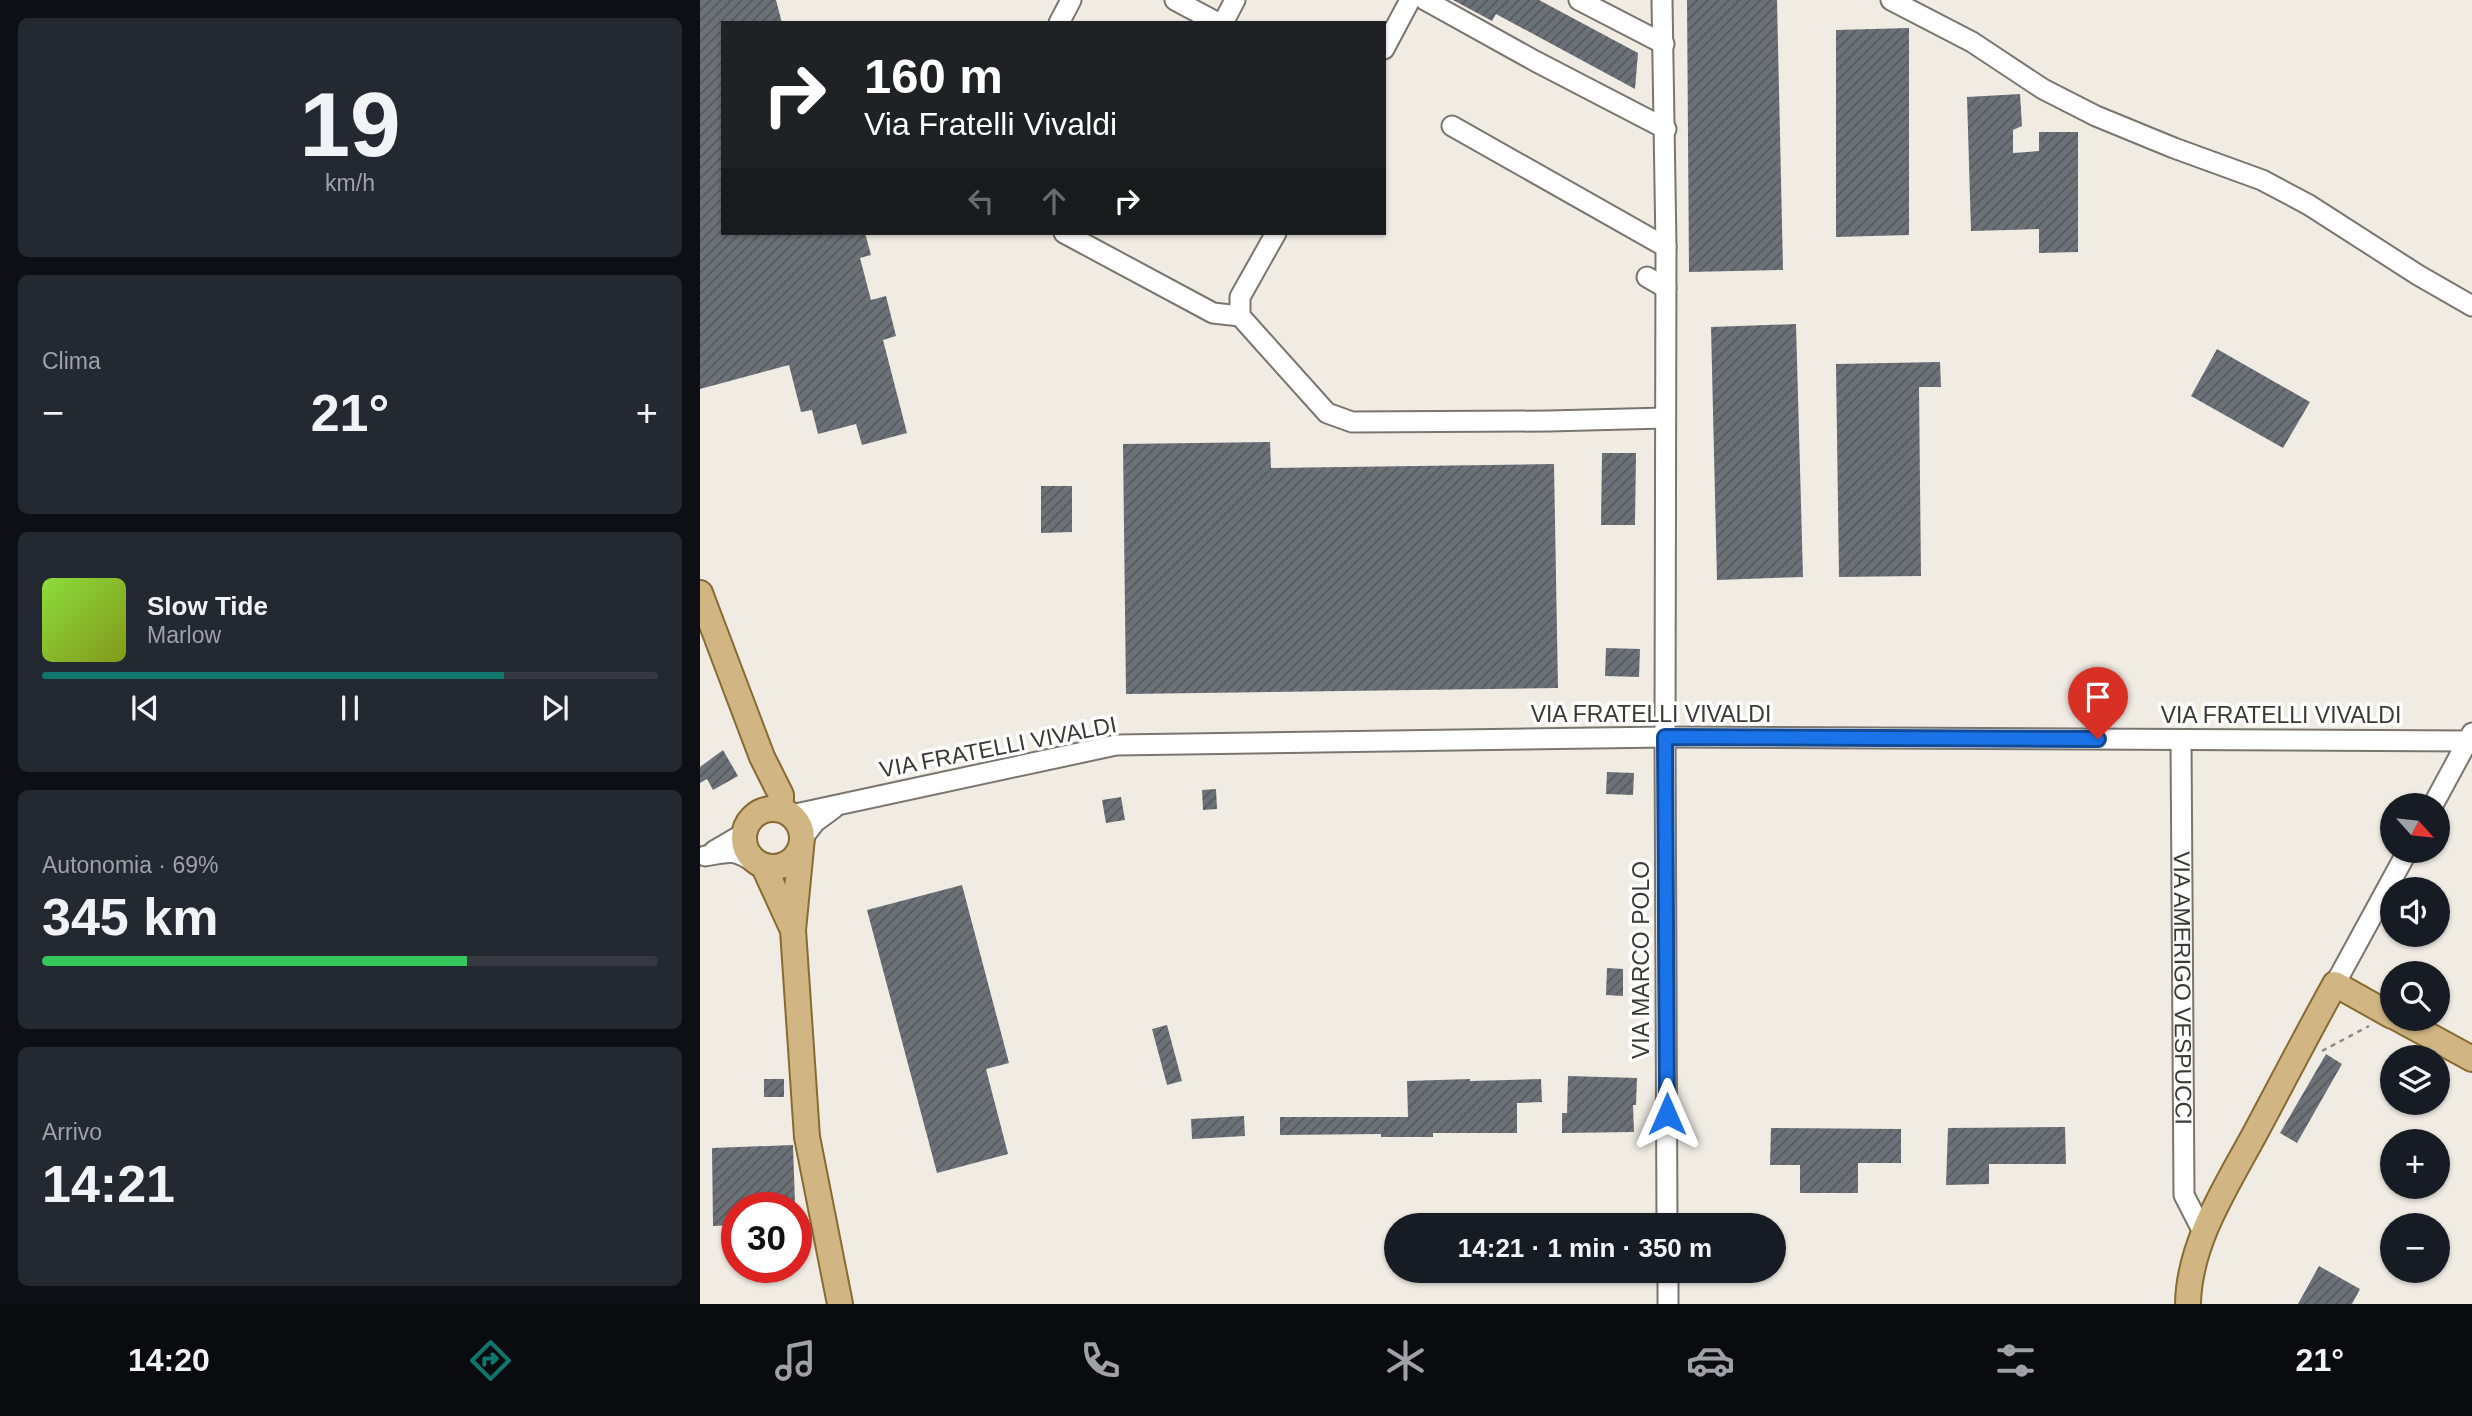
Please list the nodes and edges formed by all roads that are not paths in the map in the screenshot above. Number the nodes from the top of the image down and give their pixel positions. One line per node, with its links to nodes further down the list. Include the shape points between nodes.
1 (1071, 0): 9 (street)
2 (1175, 0): 10 (street)
3 (1236, 0): 11 (street)
4 (1410, 0): 13 (street)
5 (1425, 0): 15 (street)
6 (1579, 0): 12 (street)
7 (1891, 0): 21 (street, via 2096,116 2262,180)
8 (1657, 3): 12 (street, VIA MARCO POLO)
9 (1060, 21)
10 (1217, 21)
11 (1222, 21)
12 (1664, 44): 15 (street, VIA MARCO POLO)
13 (1386, 45)
14 (1452, 126): 18 (street)
15 (1665, 129): 18 (street, VIA MARCO POLO)
16 (1068, 235): 22 (street, via 1213,313)
17 (1275, 235): 22 (street, via 1240,297)
18 (1666, 247): 20 (street, VIA MARCO POLO)
19 (1647, 277): 20 (street)
20 (1666, 288): 23 (street, VIA MARCO POLO)
21 (2472, 306)
22 (1240, 316): 23 (street, via 1327,413 1352,422)
23 (1665, 418): 25 (street, VIA MARCO POLO)
24 (700, 593): 30 (main road, via 780,795)
25 (1665, 737): 27 (street, VIA FRATELLI VIVALDI); 29 (street, VIA FRATELLI VIVALDI, via 1116,745); 41 (street, VIA MARCO POLO)
26 (2470, 737): 27 (street, VIA FRATELLI VIVALDI); 28 (street)
27 (2181, 740): 42 (street, VIA AMERIGO VESPUCCI, via 2184,1195)
28 (2439, 793)
29 (840, 804): 30 (street, VIA FRATELLI VIVALDI); 32 (street, VIA FRATELLI VIVALDI, via 815,822)
30 (777, 812): 31 (main road, via 746,825); 32 (main road, via 801,830)
31 (743, 834): 33 (street); 35 (main road, via 746,850)
32 (802, 843): 35 (main road, via 797,856 782,867); 36 (main road)
33 (702, 857): 35 (street, via 740,853)
34 (2401, 863): 37 (street)
35 (760, 865): 36 (main road)
36 (793, 930): 44 (main road, via 807,1137)
37 (2335, 984): 38 (main road); 42 (main road)
38 (2380, 1009)
39 (2421, 1031): 40 (main road)
40 (2472, 1059)
41 (1667, 1213)
42 (2204, 1234): 46 (main road)
43 (1668, 1283): 45 (street)
44 (840, 1304)
45 (1668, 1304)
46 (2188, 1304)

